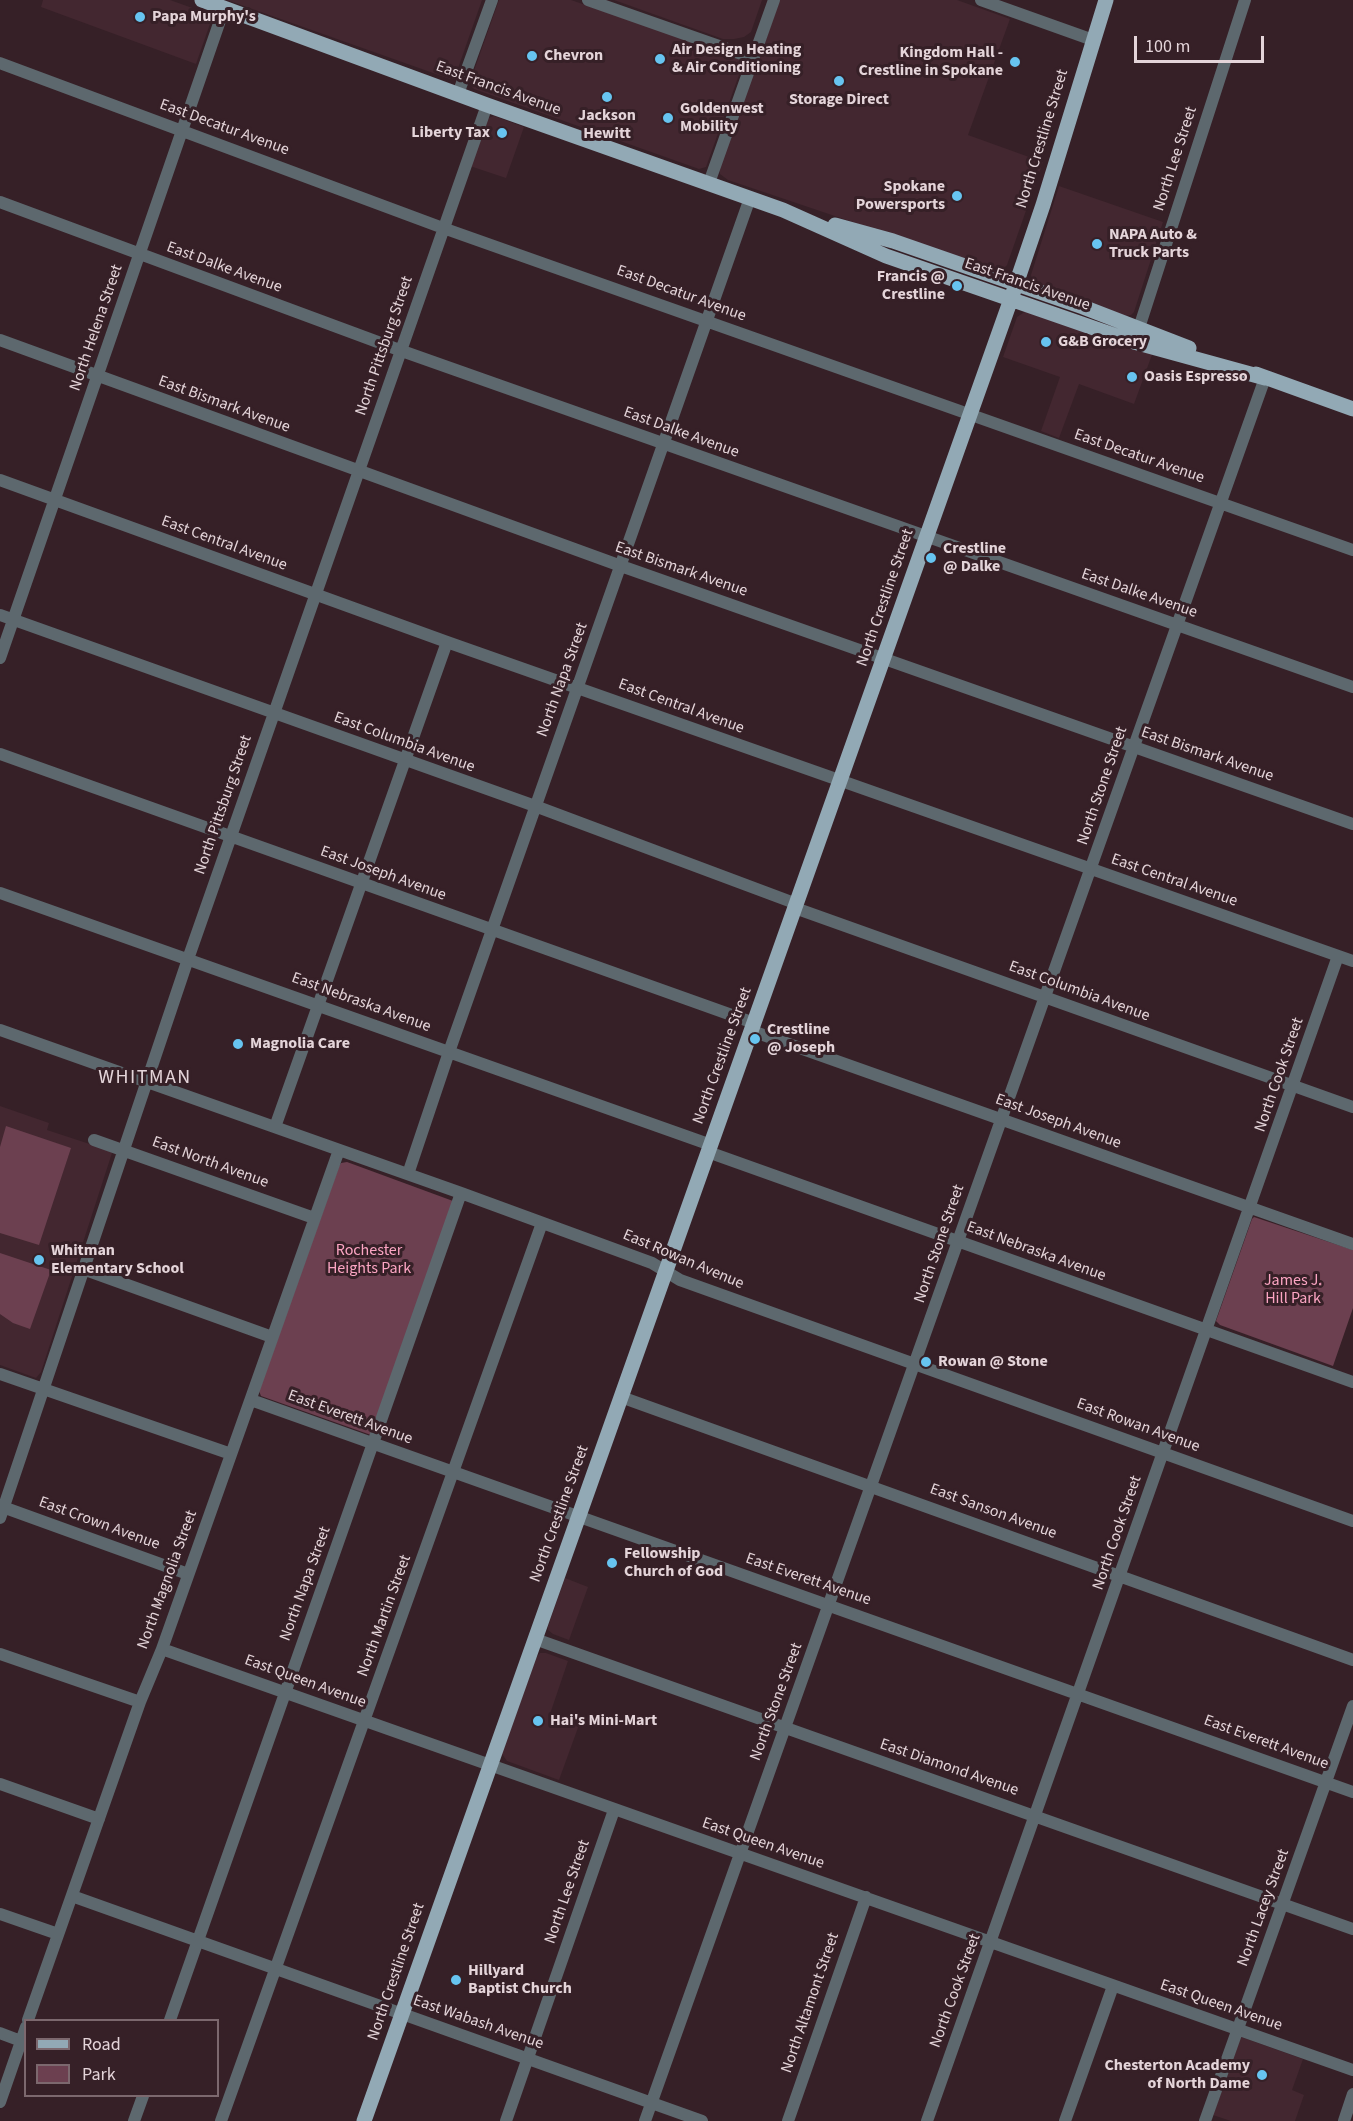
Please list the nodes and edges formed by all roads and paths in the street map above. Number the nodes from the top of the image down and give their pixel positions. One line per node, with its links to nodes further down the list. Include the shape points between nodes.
1 (492, 0): 11 (street)
2 (588, 0): 9 (street)
3 (774, 0): 9 (street)
4 (981, 0): 8 (street)
5 (1106, 0): 8 (main road, North Crestline Street)
6 (1245, 0): 23 (street, North Lee Street)
7 (213, 3): 11 (main road, East Francis Avenue); 13 (street, North Helena Street)
8 (1094, 40): 20 (main road, North Crestline Street)
9 (753, 58): 14 (street)
10 (0, 63): 13 (street, East Decatur Avenue)
11 (458, 94): 12 (main road, East Francis Avenue)
12 (487, 105): 14 (main road, East Francis Avenue); 18 (street, North Pittsburg Street)
13 (183, 130): 18 (street, East Decatur Avenue); 19 (street, North Helena Street)
14 (709, 183): 15 (main road, East Francis Avenue)
15 (750, 198): 17 (main road, East Francis Avenue); 22 (street, North Napa Street)
16 (0, 202): 19 (street, East Dalke Avenue)
17 (783, 210): 20 (main road, East Francis Avenue, via 891,240); 21 (main road, East Francis Avenue, via 886,256)
18 (443, 228): 22 (street, East Decatur Avenue); 25 (street, North Pittsburg Street)
19 (140, 255): 25 (street, East Dalke Avenue); 26 (street, North Helena Street)
20 (1016, 284): 21 (main road, North Crestline Street); 23 (main road, East Francis Avenue)
21 (1011, 299): 27 (main road, East Francis Avenue, via 1134,342); 29 (main road, North Crestline Street)
22 (707, 321): 29 (street, East Decatur Avenue); 30 (street, North Napa Street)
23 (1139, 328): 27 (main road, East Francis Avenue)
24 (0, 340): 26 (street, East Bismark Avenue)
25 (402, 351): 30 (street, East Dalke Avenue); 31 (street, North Pittsburg Street)
26 (98, 376): 31 (street, East Bismark Avenue); 33 (street, North Helena Street)
27 (1265, 378): 28 (main road, East Francis Avenue); 34 (street, North Stone Street)
28 (1353, 409)
29 (970, 416): 34 (street, East Decatur Avenue); 35 (main road, North Crestline Street)
30 (664, 445): 35 (street, East Dalke Avenue); 37 (street, North Napa Street)
31 (359, 472): 37 (street, East Bismark Avenue); 38 (street, North Pittsburg Street)
32 (0, 480): 33 (street, East Central Avenue)
33 (55, 500): 38 (street, East Central Avenue); 40 (street, North Helena Street)
34 (1221, 503): 36 (street, East Decatur Avenue); 41 (street, North Stone Street)
35 (926, 537): 41 (street, East Dalke Avenue); 44 (main road, North Crestline Street)
36 (1353, 550)
37 (621, 566): 44 (street, East Bismark Avenue); 45 (street, North Napa Street)
38 (316, 595): 42 (street, East Central Avenue); 47 (street, North Pittsburg Street)
39 (0, 615): 40 (street, East Columbia Avenue)
40 (13, 620): 43 (street, North Helena Street); 47 (street, East Columbia Avenue)
41 (1177, 625): 46 (street, East Dalke Avenue); 48 (street, North Stone Street)
42 (447, 642): 45 (street, East Central Avenue); 50 (street)
43 (0, 658)
44 (884, 659): 48 (street, East Bismark Avenue); 51 (main road, North Crestline Street)
45 (578, 687): 51 (street, East Central Avenue); 52 (street, North Napa Street)
46 (1353, 687)
47 (273, 713): 50 (street, East Columbia Avenue); 54 (street, North Pittsburg Street)
48 (1134, 747): 53 (street, East Bismark Avenue); 55 (street, North Stone Street)
49 (0, 754): 54 (street, East Joseph Avenue)
50 (405, 760): 52 (street, East Columbia Avenue); 56 (street)
51 (840, 781): 55 (street, East Central Avenue); 58 (main road, North Crestline Street)
52 (535, 806): 58 (street, East Columbia Avenue); 59 (street, North Napa Street)
53 (1353, 824)
54 (231, 837): 56 (street, East Joseph Avenue); 61 (street, North Pittsburg Street)
55 (1091, 869): 60 (street, East Central Avenue); 63 (street, North Stone Street)
56 (361, 883): 59 (street, East Joseph Avenue); 64 (street)
57 (0, 893): 61 (street, East Nebraska Avenue)
58 (796, 906): 63 (street, East Columbia Avenue); 65 (main road, North Crestline Street)
59 (492, 930): 65 (street, East Joseph Avenue); 67 (street, North Napa Street)
60 (1338, 956): 62 (street, East Central Avenue); 69 (street, North Cook Street)
61 (188, 959): 64 (street, East Nebraska Avenue); 68 (street, North Pittsburg Street)
62 (1353, 961)
63 (1046, 998): 69 (street, East Columbia Avenue); 71 (street, North Stone Street)
64 (318, 1005): 67 (street, East Nebraska Avenue); 72 (street)
65 (753, 1027): 71 (street, East Joseph Avenue); 74 (main road, North Crestline Street)
66 (0, 1030): 68 (street, East Rowan Avenue)
67 (449, 1052): 74 (street, East Nebraska Avenue); 77 (street, North Napa Street)
68 (146, 1082): 72 (street, East Rowan Avenue); 75 (street, North Pittsburg Street)
69 (1294, 1086): 70 (street, East Columbia Avenue); 79 (street, North Cook Street)
70 (1353, 1107)
71 (1002, 1119): 79 (street, East Joseph Avenue); 82 (street, North Stone Street)
72 (275, 1127): 76 (street, East Rowan Avenue)
73 (94, 1140): 75 (street, East North Avenue)
74 (710, 1149): 82 (street, East Nebraska Avenue); 85 (main road, North Crestline Street)
75 (123, 1150): 80 (street, East North Avenue); 84 (street, North Pittsburg Street)
76 (339, 1150): 77 (street, East Rowan Avenue); 80 (street, North Magnolia Street)
77 (408, 1174): 78 (street, East Rowan Avenue)
78 (461, 1193): 81 (street, East Rowan Avenue); 94 (street, North Napa Street)
79 (1251, 1208): 83 (street, East Joseph Avenue); 86 (street, North Cook Street)
80 (314, 1218): 87 (street, North Magnolia Street)
81 (542, 1223): 85 (street, East Rowan Avenue, via 652,1263); 97 (street, North Martin Street)
82 (958, 1241): 86 (street, East Nebraska Avenue); 88 (street, North Stone Street)
83 (1353, 1244)
84 (82, 1269): 87 (street); 91 (street, North Pittsburg Street)
85 (666, 1272): 88 (street, East Rowan Avenue); 92 (main road, North Crestline Street)
86 (1207, 1331): 90 (street, East Nebraska Avenue); 95 (street, North Cook Street)
87 (272, 1337): 93 (street, North Magnolia Street)
88 (915, 1364): 95 (street, East Rowan Avenue); 98 (street, North Stone Street)
89 (0, 1374): 91 (street)
90 (1353, 1382)
91 (42, 1389): 96 (street); 99 (street, North Pittsburg Street)
92 (621, 1397): 98 (street, East Sanson Avenue); 100 (main road, North Crestline Street)
93 (251, 1400): 94 (street, East Everett Avenue); 96 (street, North Magnolia Street)
94 (374, 1443): 97 (street, East Everett Avenue); 109 (street, North Napa Street)
95 (1163, 1453): 101 (street, East Rowan Avenue); 103 (street, North Cook Street)
96 (231, 1454): 102 (street, North Magnolia Street)
97 (454, 1473): 100 (street, East Everett Avenue); 113 (street, North Martin Street)
98 (871, 1486): 103 (street, East Sanson Avenue); 104 (street, North Stone Street)
99 (1, 1510): 102 (street, East Crown Avenue)
100 (578, 1517): 104 (street, East Everett Avenue); 105 (main road, North Crestline Street)
101 (1353, 1521)
102 (188, 1574): 106 (street, North Magnolia Street)
103 (1120, 1576): 108 (street, East Sanson Avenue); 110 (street, North Cook Street)
104 (829, 1605): 110 (street, East Everett Avenue); 114 (street, North Stone Street)
105 (535, 1639): 114 (street, East Diamond Avenue); 115 (main road, North Crestline Street)
106 (162, 1648): 109 (street, East Queen Avenue); 111 (street, North Magnolia Street)
107 (0, 1654): 111 (street)
108 (1353, 1660)
109 (285, 1693): 113 (street, East Queen Avenue); 129 (street, North Napa Street)
110 (1078, 1694): 116 (street, East Everett Avenue); 120 (street, North Cook Street)
111 (140, 1702): 121 (street, North Magnolia Street)
112 (1353, 1706): 116 (street, North Lacey Street)
113 (364, 1721): 115 (street, East Queen Avenue); 131 (street, North Martin Street)
114 (785, 1728): 120 (street, East Diamond Avenue); 122 (street, North Stone Street)
115 (490, 1766): 119 (street, East Queen Avenue); 133 (main road, North Crestline Street)
116 (1326, 1783): 118 (street, East Everett Avenue); 125 (street, North Lacey Street)
117 (0, 1784): 121 (street)
118 (1353, 1792)
119 (614, 1810): 122 (street, East Queen Avenue); 140 (street, North Lee Street)
120 (1035, 1816): 125 (street, East Diamond Avenue); 130 (street, North Cook Street)
121 (99, 1819): 123 (street, North Magnolia Street)
122 (741, 1854): 124 (street, East Queen Avenue); 145 (street, North Stone Street)
123 (72, 1896): 128 (street, North Magnolia Street); 129 (street, East Wabash Avenue)
124 (866, 1897): 130 (street, East Queen Avenue); 152 (street, North Altamont Street)
125 (1282, 1905): 127 (street, East Diamond Avenue); 136 (street, North Lacey Street)
126 (0, 1914): 128 (street)
127 (1353, 1929)
128 (58, 1934): 134 (street, North Magnolia Street)
129 (198, 1941): 131 (street, East Wabash Avenue); 135 (street, North Napa Street)
130 (991, 1942): 132 (street, East Queen Avenue); 153 (street, North Cook Street)
131 (277, 1968): 133 (street, East Wabash Avenue); 147 (street, North Martin Street)
132 (1113, 1986): 136 (street, East Queen Avenue); 154 (street)
133 (402, 2014): 140 (street, East Wabash Avenue); 148 (main road, North Crestline Street)
134 (28, 2019)
135 (170, 2019)
136 (1238, 2028): 141 (street, East Queen Avenue); 155 (street, North Lacey Street)
137 (0, 2033): 139 (street)
138 (24, 2033): 139 (street)
139 (21, 2041): 144 (street)
140 (528, 2058): 145 (street, East Wabash Avenue); 149 (street, North Lee Street)
141 (1353, 2070)
142 (1353, 2094): 156 (street)
143 (143, 2097): 146 (street)
144 (0, 2102)
145 (652, 2103): 150 (street, North Stone Street); 151 (street, East Wabash Avenue)
146 (134, 2121)
147 (221, 2121)
148 (364, 2121)
149 (506, 2121)
150 (645, 2121)
151 (702, 2121)
152 (788, 2121)
153 (927, 2121)
154 (1065, 2121)
155 (1205, 2121)
156 (1344, 2121)

